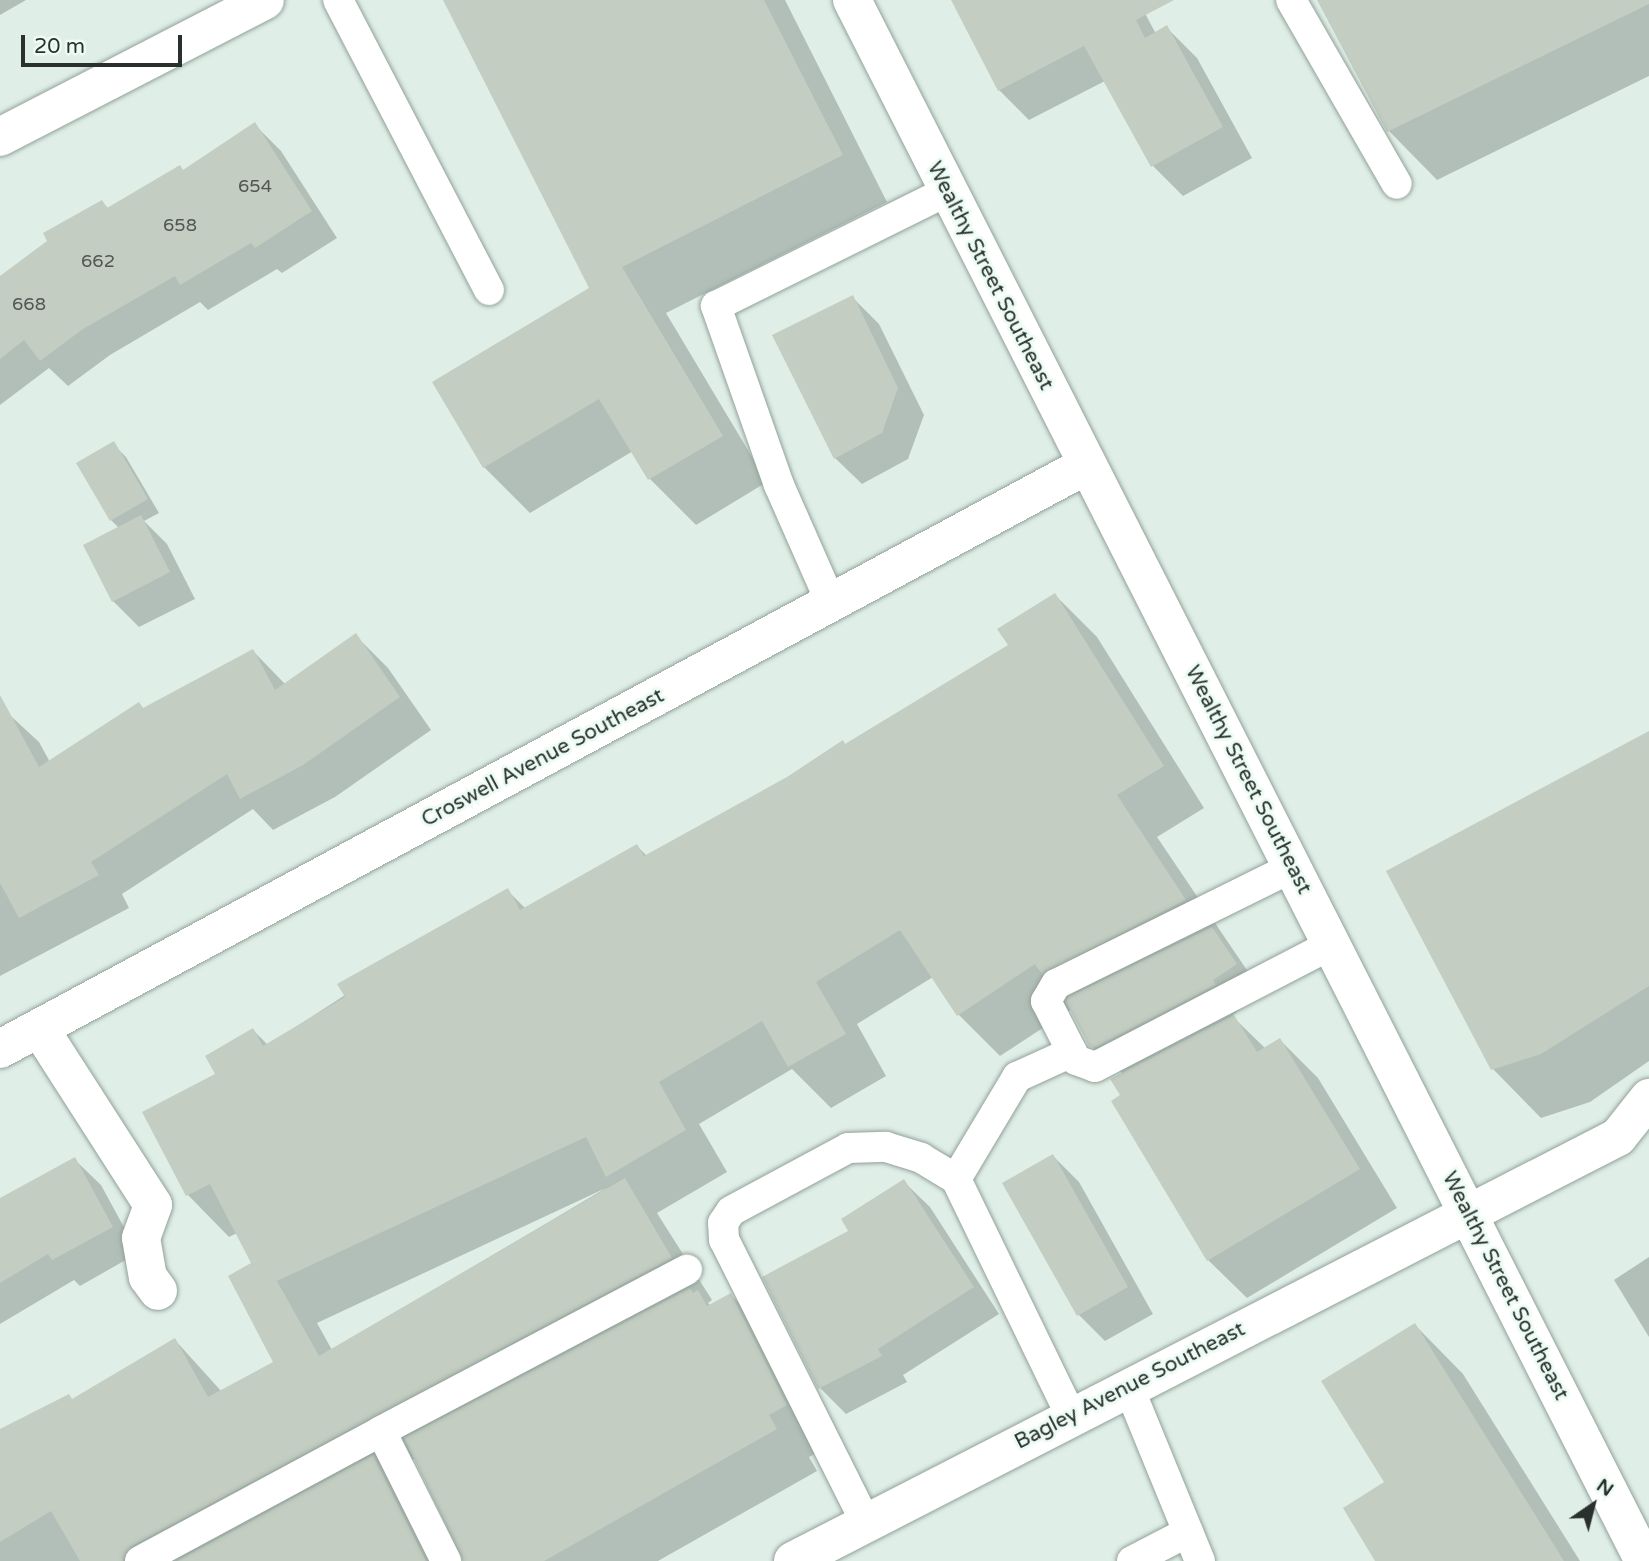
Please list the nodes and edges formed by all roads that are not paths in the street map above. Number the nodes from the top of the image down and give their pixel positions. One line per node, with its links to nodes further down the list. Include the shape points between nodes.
1 (265, 0): 5 (street)
2 (338, 0): 8 (lane)
3 (852, 0): 7 (street, Wealthy Street Southeast)
4 (1291, 1): 6 (lane)
5 (0, 137)
6 (1396, 184)
7 (948, 191): 9 (street, Wealthy Street Southeast); 10 (lane, via 716,306 779,485)
8 (489, 290)
9 (1085, 466): 10 (street, Croswell Avenue Southeast); 11 (street, Wealthy Street Southeast)
10 (831, 603): 13 (street, Croswell Avenue Southeast)
11 (1293, 867): 12 (street, Wealthy Street Southeast); 15 (lane, via 1056,984 1046,1001)
12 (1332, 944): 15 (lane, via 1095,1067 1076,1060); 19 (street, Wealthy Street Southeast)
13 (40, 1029): 14 (street, Croswell Avenue Southeast); 21 (street, via 153,1205 141,1238 148,1277)
14 (0, 1049)
15 (1072, 1052): 18 (lane, via 1017,1077)
16 (1649, 1098): 17 (street)
17 (1634, 1138): 19 (street, Bagley Avenue Southeast)
18 (956, 1180): 23 (lane); 25 (lane, via 921,1158 886,1147 848,1148 731,1211 723,1223 724,1240)
19 (1467, 1212): 22 (street, Bagley Avenue Southeast); 32 (street, Wealthy Street Southeast)
20 (687, 1269): 24 (lane)
21 (158, 1291)
22 (1129, 1388): 23 (street, Bagley Avenue Southeast); 26 (lane)
23 (1071, 1416): 25 (street, Bagley Avenue Southeast)
24 (382, 1431): 27 (lane); 28 (lane)
25 (865, 1521): 29 (street, Bagley Avenue Southeast)
26 (1188, 1532): 30 (lane); 31 (lane)
27 (140, 1561)
28 (446, 1561)
29 (793, 1561)
30 (1132, 1561)
31 (1200, 1561)
32 (1644, 1561)

